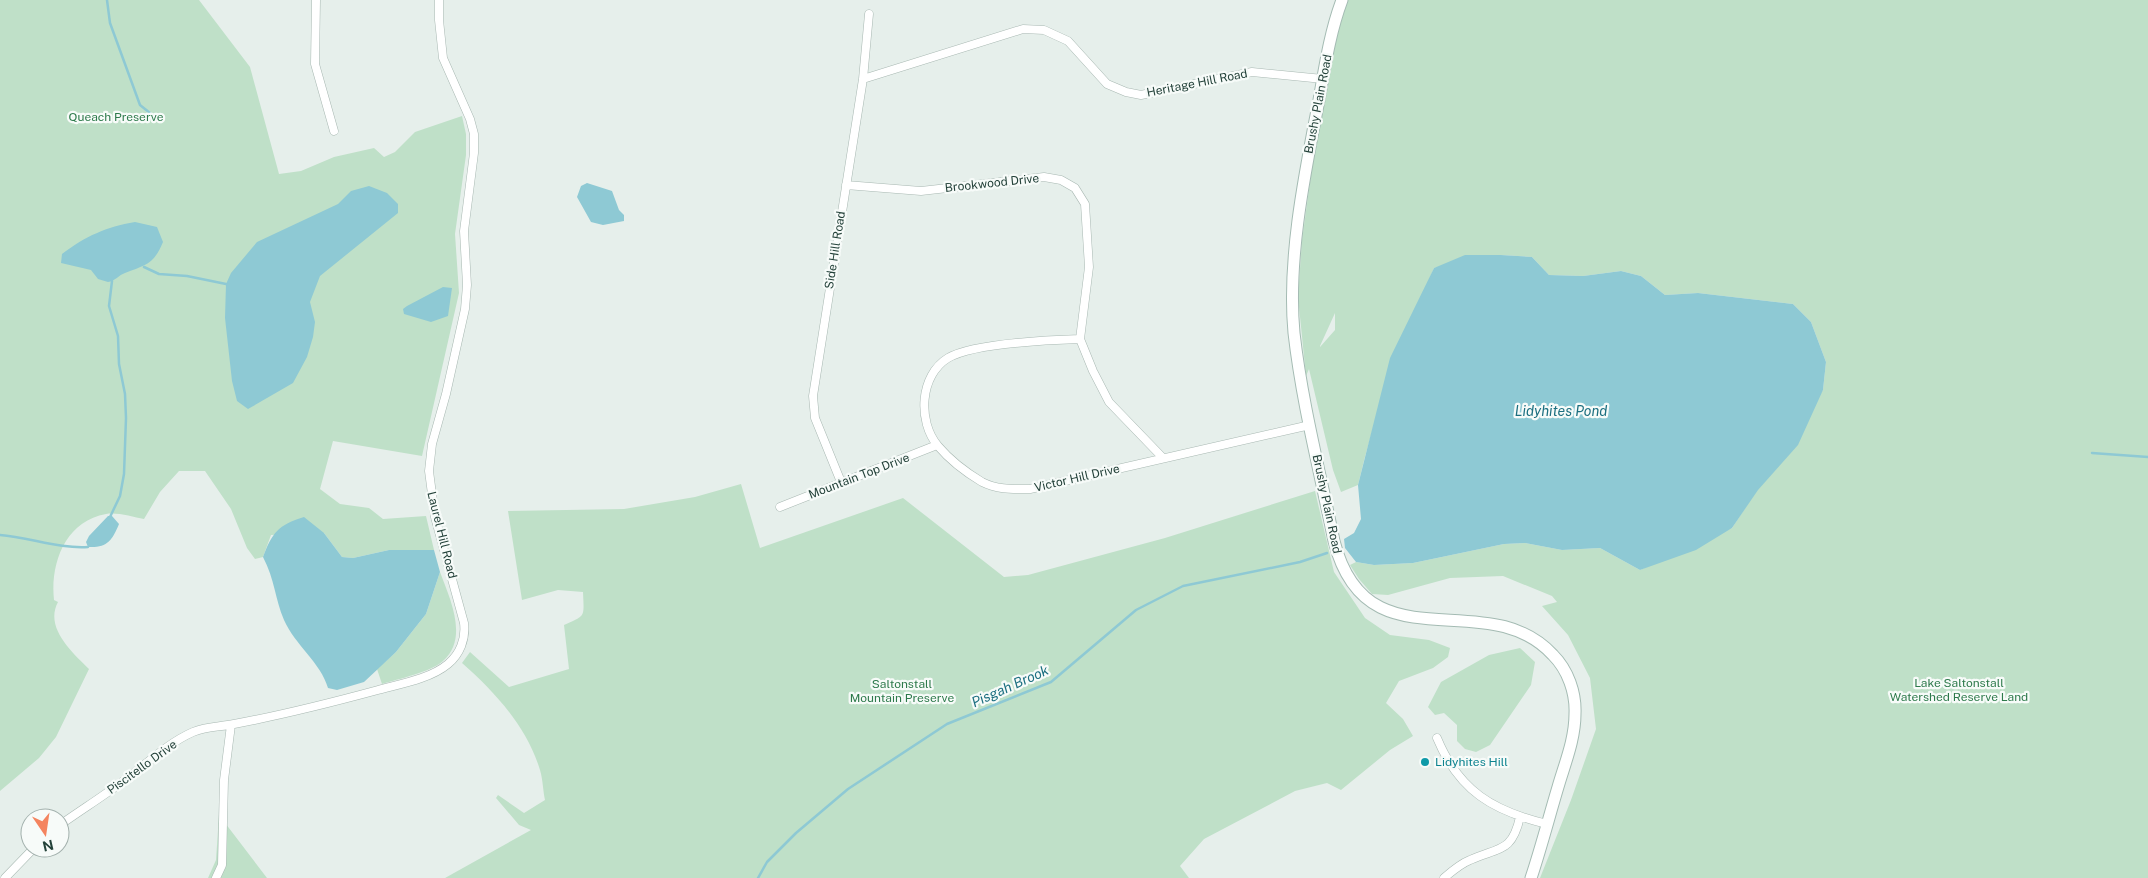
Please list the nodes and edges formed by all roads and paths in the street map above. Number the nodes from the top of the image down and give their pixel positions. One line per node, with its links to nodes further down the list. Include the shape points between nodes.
1 (316, 0): 7 (street, via 315,64)
2 (440, 0): 15 (street, Laurel Hill Road, via 443,58 474,134 464,230 467,284 464,309 432,444 429,471 435,517 464,623 463,640 456,656 448,664 401,684)
3 (1342, 0): 6 (main road, Brushy Plain Road)
4 (869, 14): 5 (street, Side Hill Road)
5 (863, 79): 6 (street, Heritage Hill Road, via 1023,29 1044,30 1068,41 1107,84 1141,95 1252,72); 8 (street, Side Hill Road)
6 (1323, 79): 10 (main road, Brushy Plain Road, via 1304,185 1293,297 1299,367)
7 (334, 131)
8 (846, 185): 9 (street, Brookwood Drive, via 921,190 1044,176 1075,188 1085,204 1089,267); 13 (street, Side Hill Road, via 813,396 815,418)
9 (1080, 339): 11 (street, Victor Hill Drive, via 1032,340 949,357 925,385 929,432); 12 (street, via 1109,402)
10 (1310, 425): 12 (street); 19 (main road, Brushy Plain Road, via 1337,554 1346,575 1363,596 1401,616 1508,626 1532,637 1558,660 1572,688 1575,724)
11 (937, 445): 12 (street, Victor Hill Drive, via 977,478 1003,489 1030,489); 13 (street, Mountain Top Drive)
12 (1163, 458)
13 (841, 482): 14 (street, Mountain Top Drive)
14 (780, 507)
15 (231, 725): 18 (street, Piscitello Drive, via 193,732 171,744); 22 (street, via 224,780 222,865)
16 (1437, 738): 17 (street, via 1449,763 1470,789 1497,807)
17 (1520, 817): 19 (street); 23 (street, via 1509,844 1470,860)
18 (70, 818)
19 (1547, 824): 24 (main road, Brushy Plain Road)
20 (24, 858): 21 (street)
21 (5, 878)
22 (216, 878)
23 (1444, 878)
24 (1531, 878)

